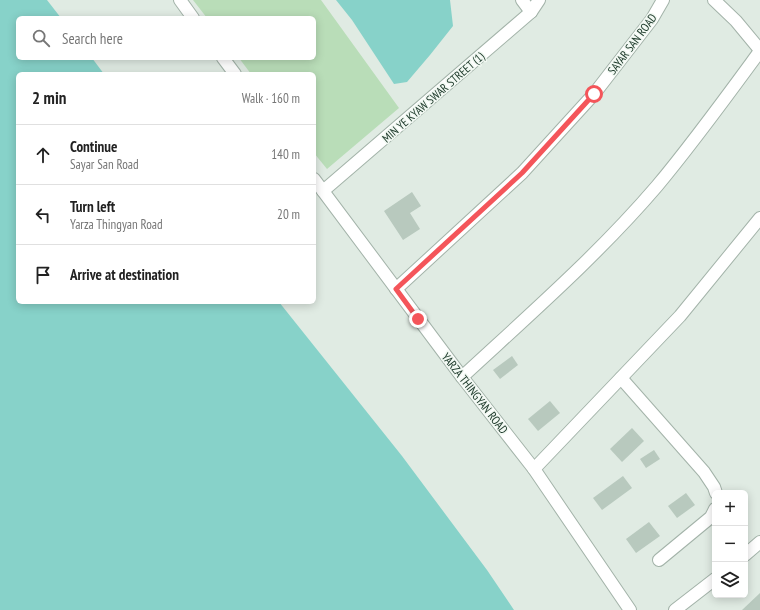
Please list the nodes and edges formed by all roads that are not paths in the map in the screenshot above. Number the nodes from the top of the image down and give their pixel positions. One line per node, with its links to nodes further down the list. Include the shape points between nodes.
1 (180, 0): 7 (street)
2 (522, 0): 6 (street)
3 (539, 0): 6 (street, MIN YE KYAW SWAR STREET (1))
4 (663, 0): 14 (street, SAYAR SAN ROAD, via 652,19 594,94 522,173)
5 (714, 0): 8 (street)
6 (531, 12): 12 (street, MIN YE KYAW SWAR STREET (1))
7 (192, 16)
8 (760, 50): 15 (street, via 652,191 600,248)
9 (224, 60): 10 (street)
10 (234, 72)
11 (316, 182): 12 (street, YARZA THINGYAN ROAD)
12 (323, 191): 14 (street, YARZA THINGYAN ROAD)
13 (760, 218): 16 (street, via 680,316)
14 (396, 289): 15 (street, YARZA THINGYAN ROAD)
15 (462, 377): 17 (street, YARZA THINGYAN ROAD)
16 (621, 378): 17 (street); 18 (street, via 704,472)
17 (534, 468): 24 (street, YARZA THINGYAN ROAD)
18 (715, 490)
19 (712, 515): 22 (street)
20 (760, 542): 21 (street)
21 (748, 552)
22 (659, 560)
23 (712, 581): 25 (street)
24 (630, 610)
25 (675, 610)

